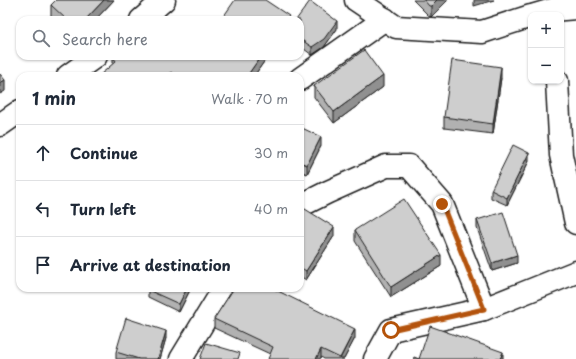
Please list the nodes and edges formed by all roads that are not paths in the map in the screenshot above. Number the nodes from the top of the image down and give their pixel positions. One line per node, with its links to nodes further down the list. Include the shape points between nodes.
1 (164, 0): 5 (street)
2 (356, 0): 7 (street)
3 (576, 8): 4 (street)
4 (547, 10)
5 (146, 16)
6 (528, 17): 7 (street, via 482,32 396,27)
7 (385, 20): 10 (street)
8 (90, 60): 9 (street)
9 (74, 72)
10 (304, 76)
11 (556, 84): 15 (street, via 562,155)
12 (16, 114): 13 (street)
13 (0, 125)
14 (304, 204): 18 (street, via 386,166 409,166 442,204)
15 (576, 223)
16 (576, 272): 18 (street)
17 (222, 292): 19 (street)
18 (484, 309): 20 (street, via 391,330)
19 (181, 359)
20 (375, 359)

